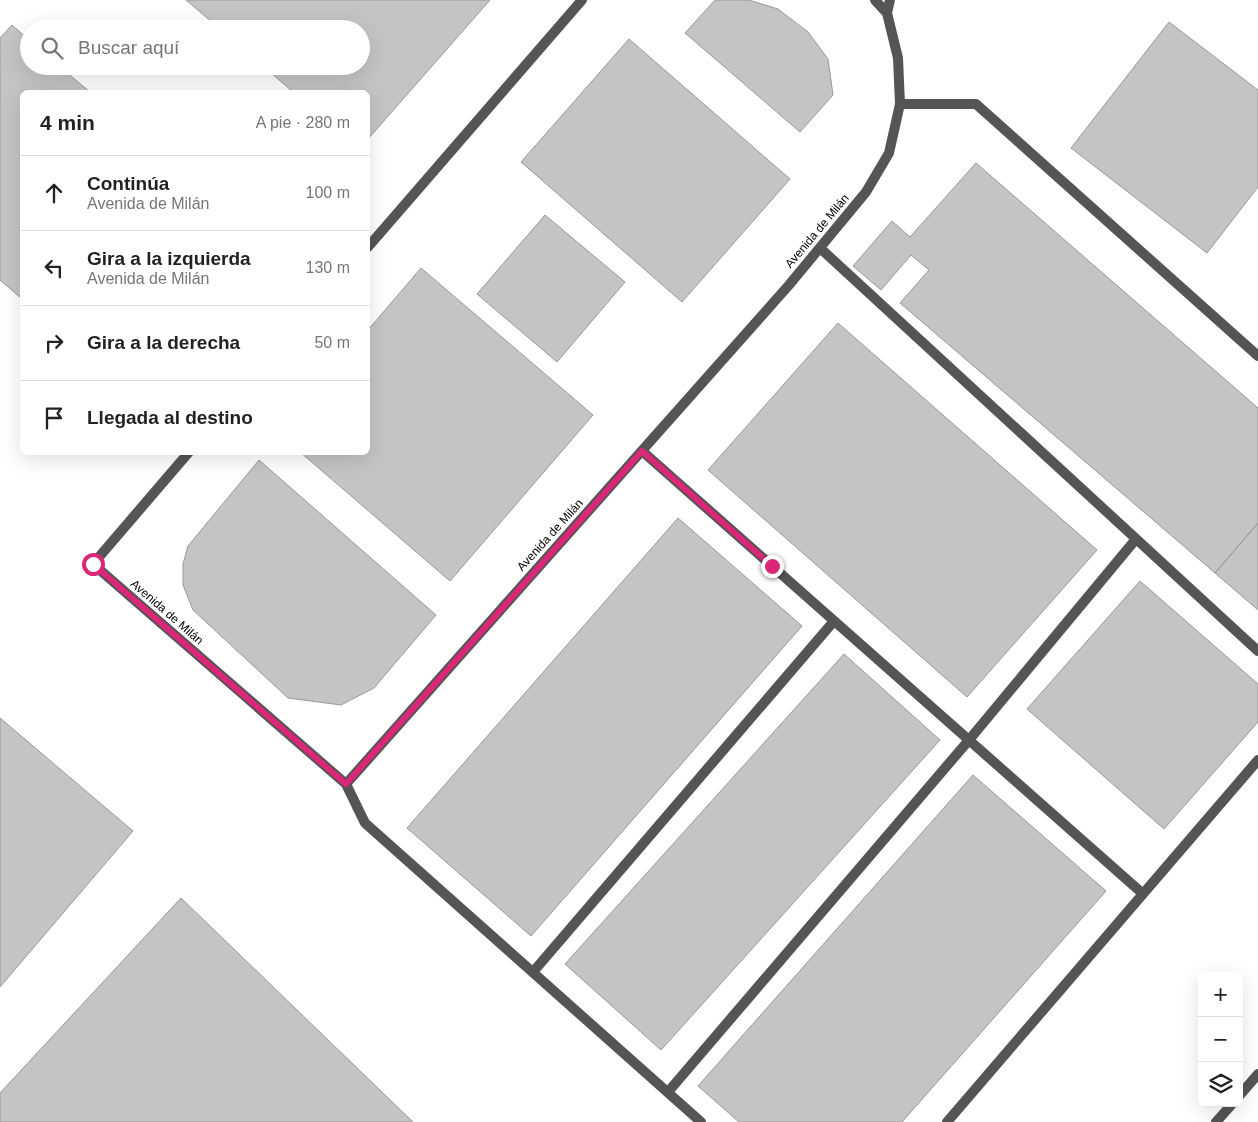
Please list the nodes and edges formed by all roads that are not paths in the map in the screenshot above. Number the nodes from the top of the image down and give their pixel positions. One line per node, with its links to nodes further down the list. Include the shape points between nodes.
1 (582, 0): 6 (street)
2 (875, 0): 4 (street, Avenida de Milán)
3 (890, 0): 4 (street, Avenida de Milán)
4 (887, 13): 5 (street, Avenida de Milán, via 898,58)
5 (900, 104): 7 (street, Avenida de Milán, via 888,153 866,192); 8 (street, via 976,104)
6 (370, 245)
7 (820, 248): 9 (street, Avenida de Milán); 11 (street)
8 (1258, 356)
9 (642, 451): 12 (street); 16 (street, Avenida de Milán)
10 (186, 455): 16 (street, Avenida de Milán, via 93,564)
11 (1136, 539): 13 (street); 14 (street)
12 (834, 620): 14 (street); 18 (street)
13 (1258, 651)
14 (969, 740): 17 (street); 21 (street)
15 (1258, 760): 17 (street)
16 (346, 784): 18 (street, via 365,823)
17 (1142, 893): 24 (street)
18 (533, 972): 21 (street)
19 (1258, 1074): 20 (street)
20 (1243, 1091)
21 (668, 1092): 23 (street)
22 (1229, 1107): 25 (street)
23 (701, 1122)
24 (947, 1122)
25 (1216, 1122)

